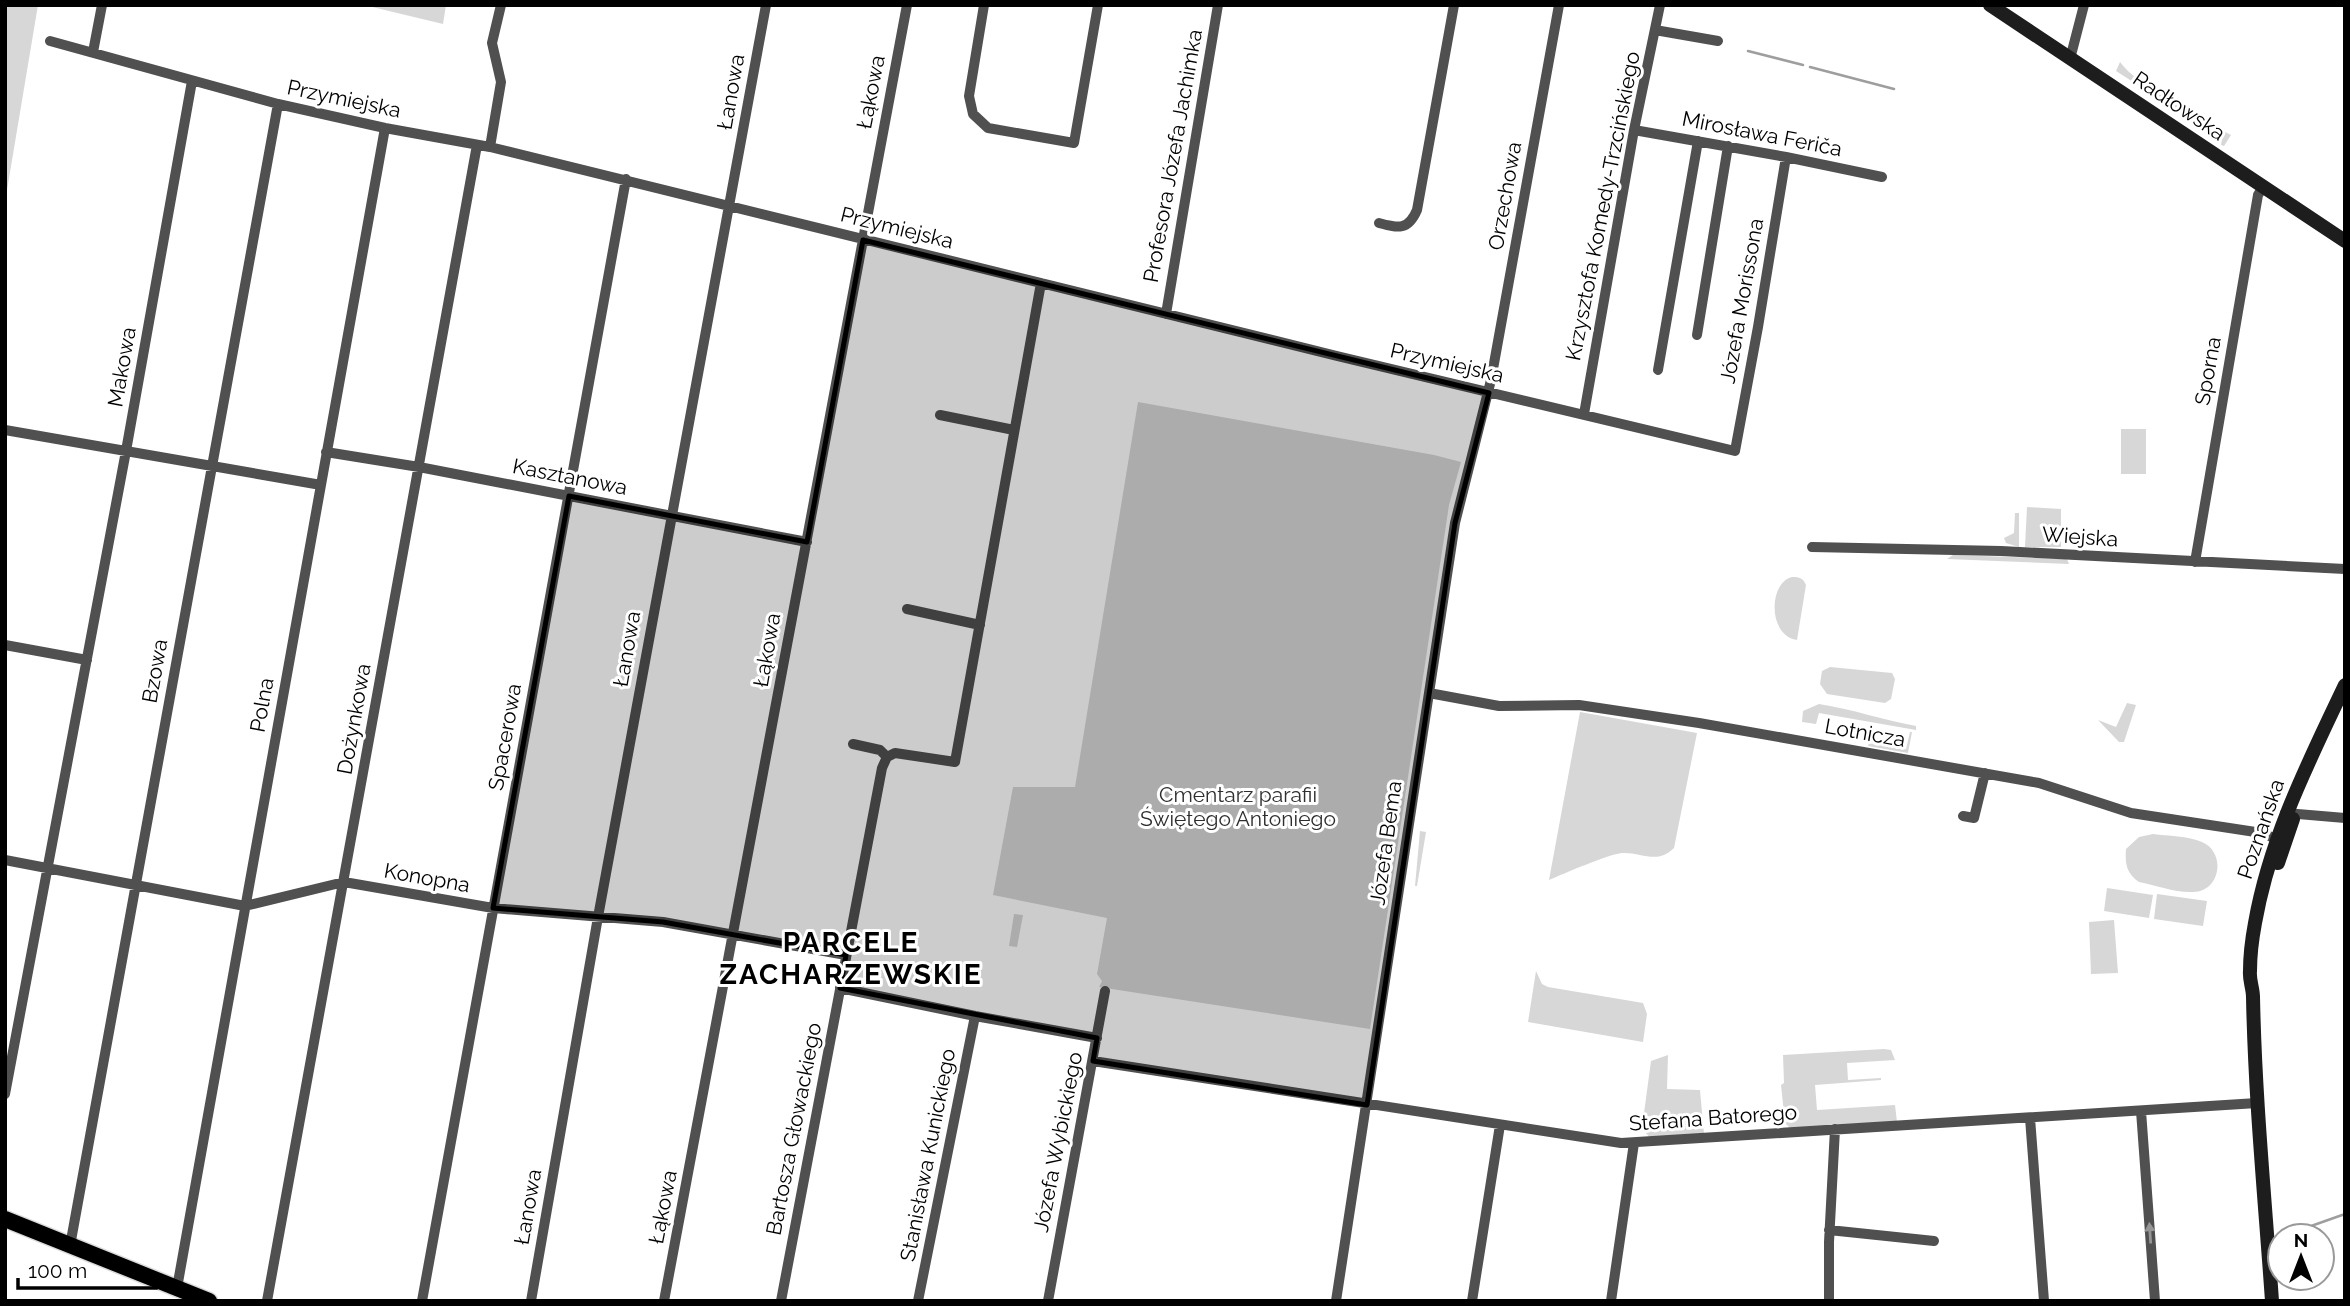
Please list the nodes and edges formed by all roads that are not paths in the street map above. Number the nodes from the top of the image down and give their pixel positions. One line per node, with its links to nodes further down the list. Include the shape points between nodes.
1 (102, 5): 16 (street)
2 (501, 5): 25 (street, via 492,43 501,82)
3 (766, 5): 30 (street, Łanowa)
4 (907, 5): 32 (street, Łąkowa)
5 (984, 5): 6 (street, via 969,96 973,114 988,128 1074,143)
6 (1098, 5)
7 (1218, 5): 35 (street, Profesora Józefa Jachimka)
8 (1454, 5): 31 (street, via 1417,210 1407,225)
9 (1559, 5): 38 (street, Orzechowa)
10 (1660, 5): 13 (street, Krzysztofa Komedy-Trzcińskiego)
11 (1990, 5): 17 (main road, Radłowska)
12 (2084, 5): 17 (street)
13 (1656, 30): 15 (street); 21 (street, Krzysztofa Komedy-Trzcińskiego)
14 (50, 41): 16 (street, Przymiejska)
15 (1718, 41)
16 (93, 52): 18 (street, Przymiejska)
17 (2070, 59): 29 (main road, Radłowska)
18 (192, 81): 19 (street, Przymiejska); 43 (street, Makowa)
19 (278, 104): 20 (street, Przymiejska); 46 (street, Bzowa)
20 (385, 128): 23 (street, Przymiejska); 45 (street, Polna)
21 (1634, 130): 22 (street, Mirosława Feriča); 39 (street, Krzysztofa Komedy-Trzcińskiego)
22 (1698, 141): 24 (street, Mirosława Feriča); 37 (street)
23 (477, 145): 25 (street, Przymiejska); 47 (street, Dożynkowa)
24 (1728, 146): 26 (street, Mirosława Feriča); 36 (street)
25 (490, 147): 28 (street, Przymiejska)
26 (1786, 157): 27 (street, Mirosława Feriča); 44 (street, Józefa Morissona)
27 (1882, 177)
28 (626, 180): 30 (street, Przymiejska); 49 (street, Spacerowa)
29 (2263, 187): 33 (main road, Radłowska); 53 (street, Sporna, via 2255,209)
30 (729, 206): 32 (street, Przymiejska); 50 (street, Łanowa)
31 (1379, 223)
32 (863, 240): 34 (street, Przymiejska); 51 (street, Łąkowa)
33 (2345, 241)
34 (1041, 283): 35 (street, Przymiejska); 42 (street)
35 (1166, 314): 38 (street, Przymiejska)
36 (1697, 335)
37 (1658, 370)
38 (1489, 393): 39 (street, Przymiejska); 60 (street, Józefa Bema, via 1455,523)
39 (1584, 414): 44 (street, Przymiejska)
40 (940, 415): 42 (street)
41 (5, 430): 43 (street)
42 (1014, 430): 56 (street)
43 (126, 451): 46 (street); 58 (street, Makowa)
44 (1735, 451)
45 (327, 452): 47 (street, Kasztanowa); 48 (street, Polna)
46 (212, 466): 48 (street); 72 (street, Bzowa)
47 (419, 467): 49 (street, Kasztanowa); 71 (street, Dożynkowa)
48 (321, 485): 73 (street, Polna)
49 (569, 496): 50 (street, Kasztanowa); 74 (street, Spacerowa)
50 (670, 517): 51 (street, Kasztanowa); 75 (street, Łanowa)
51 (807, 542): 76 (street, Łąkowa)
52 (1812, 547): 53 (street, Wiejska)
53 (2195, 562): 54 (street, Wiejska)
54 (2345, 569)
55 (907, 609): 56 (street)
56 (980, 625): 63 (street, via 955,762 895,753)
57 (5, 645): 58 (street)
58 (87, 660): 70 (street, Makowa)
59 (2345, 685): 65 (main road, Poznańska)
60 (1429, 694): 64 (street, Lotnicza, via 1499,706 1565,704 1632,712); 85 (street, Józefa Bema)
61 (2345, 707): 65 (main road, Poznańska)
62 (853, 744): 63 (street, via 880,750)
63 (887, 757): 77 (street, Bartosza Głowackiego)
64 (1985, 773): 66 (street, via 1974,818); 68 (street, Lotnicza, via 2039,783 2121,810 2262,833)
65 (2290, 813): 67 (street); 68 (main road, Poznańska)
66 (1963, 816)
67 (2345, 818)
68 (2279, 844): 84 (main road, Poznańska, via 2255,926 2249,973)
69 (5, 860): 70 (street, Konopna)
70 (48, 868): 72 (street, Konopna); 83 (street, Makowa)
71 (344, 882): 73 (street, Konopna); 74 (street, Konopna); 97 (street, Dożynkowa)
72 (136, 884): 73 (street, Konopna); 94 (street, Bzowa)
73 (245, 906): 95 (street, Polna)
74 (493, 908): 75 (street, Konopna); 98 (street, Spacerowa)
75 (598, 917): 76 (street, Konopna); 99 (street, Łanowa)
76 (735, 934): 77 (street, Konopna); 100 (street, Łąkowa)
77 (846, 955): 78 (street, Bartosza Głowackiego)
78 (840, 989): 80 (street); 101 (street, Bartosza Głowackiego)
79 (1105, 991): 81 (street, Józefa Wybickiego)
80 (975, 1016): 81 (street); 102 (street, Stanisława Kunickiego)
81 (1097, 1038): 82 (street, Józefa Wybickiego)
82 (1093, 1061): 85 (street, Stefana Batorego); 103 (street, Józefa Wybickiego)
83 (5, 1094)
84 (2257, 1103): 86 (street, Stefana Batorego); 110 (main road, Poznańska)
85 (1367, 1105): 88 (street, Stefana Batorego); 104 (street, Józefa Bema)
86 (2141, 1111): 87 (street, Stefana Batorego); 109 (street, one-way to 86)
87 (2030, 1118): 89 (street, Stefana Batorego); 108 (street)
88 (1500, 1125): 90 (street, Stefana Batorego); 105 (street)
89 (1835, 1129): 90 (street, Stefana Batorego); 92 (street)
90 (1634, 1143): 106 (street)
91 (5, 1219): 94 (main road)
92 (1829, 1230): 93 (street); 107 (street)
93 (1934, 1241)
94 (70, 1246): 95 (main road)
95 (177, 1288): 96 (main road)
96 (209, 1301)
97 (267, 1301)
98 (422, 1301)
99 (531, 1301)
100 (664, 1301)
101 (781, 1301)
102 (918, 1301)
103 (1048, 1301)
104 (1336, 1301)
105 (1472, 1301)
106 (1611, 1301)
107 (1829, 1301)
108 (2044, 1301)
109 (2155, 1301)
110 (2272, 1301)

